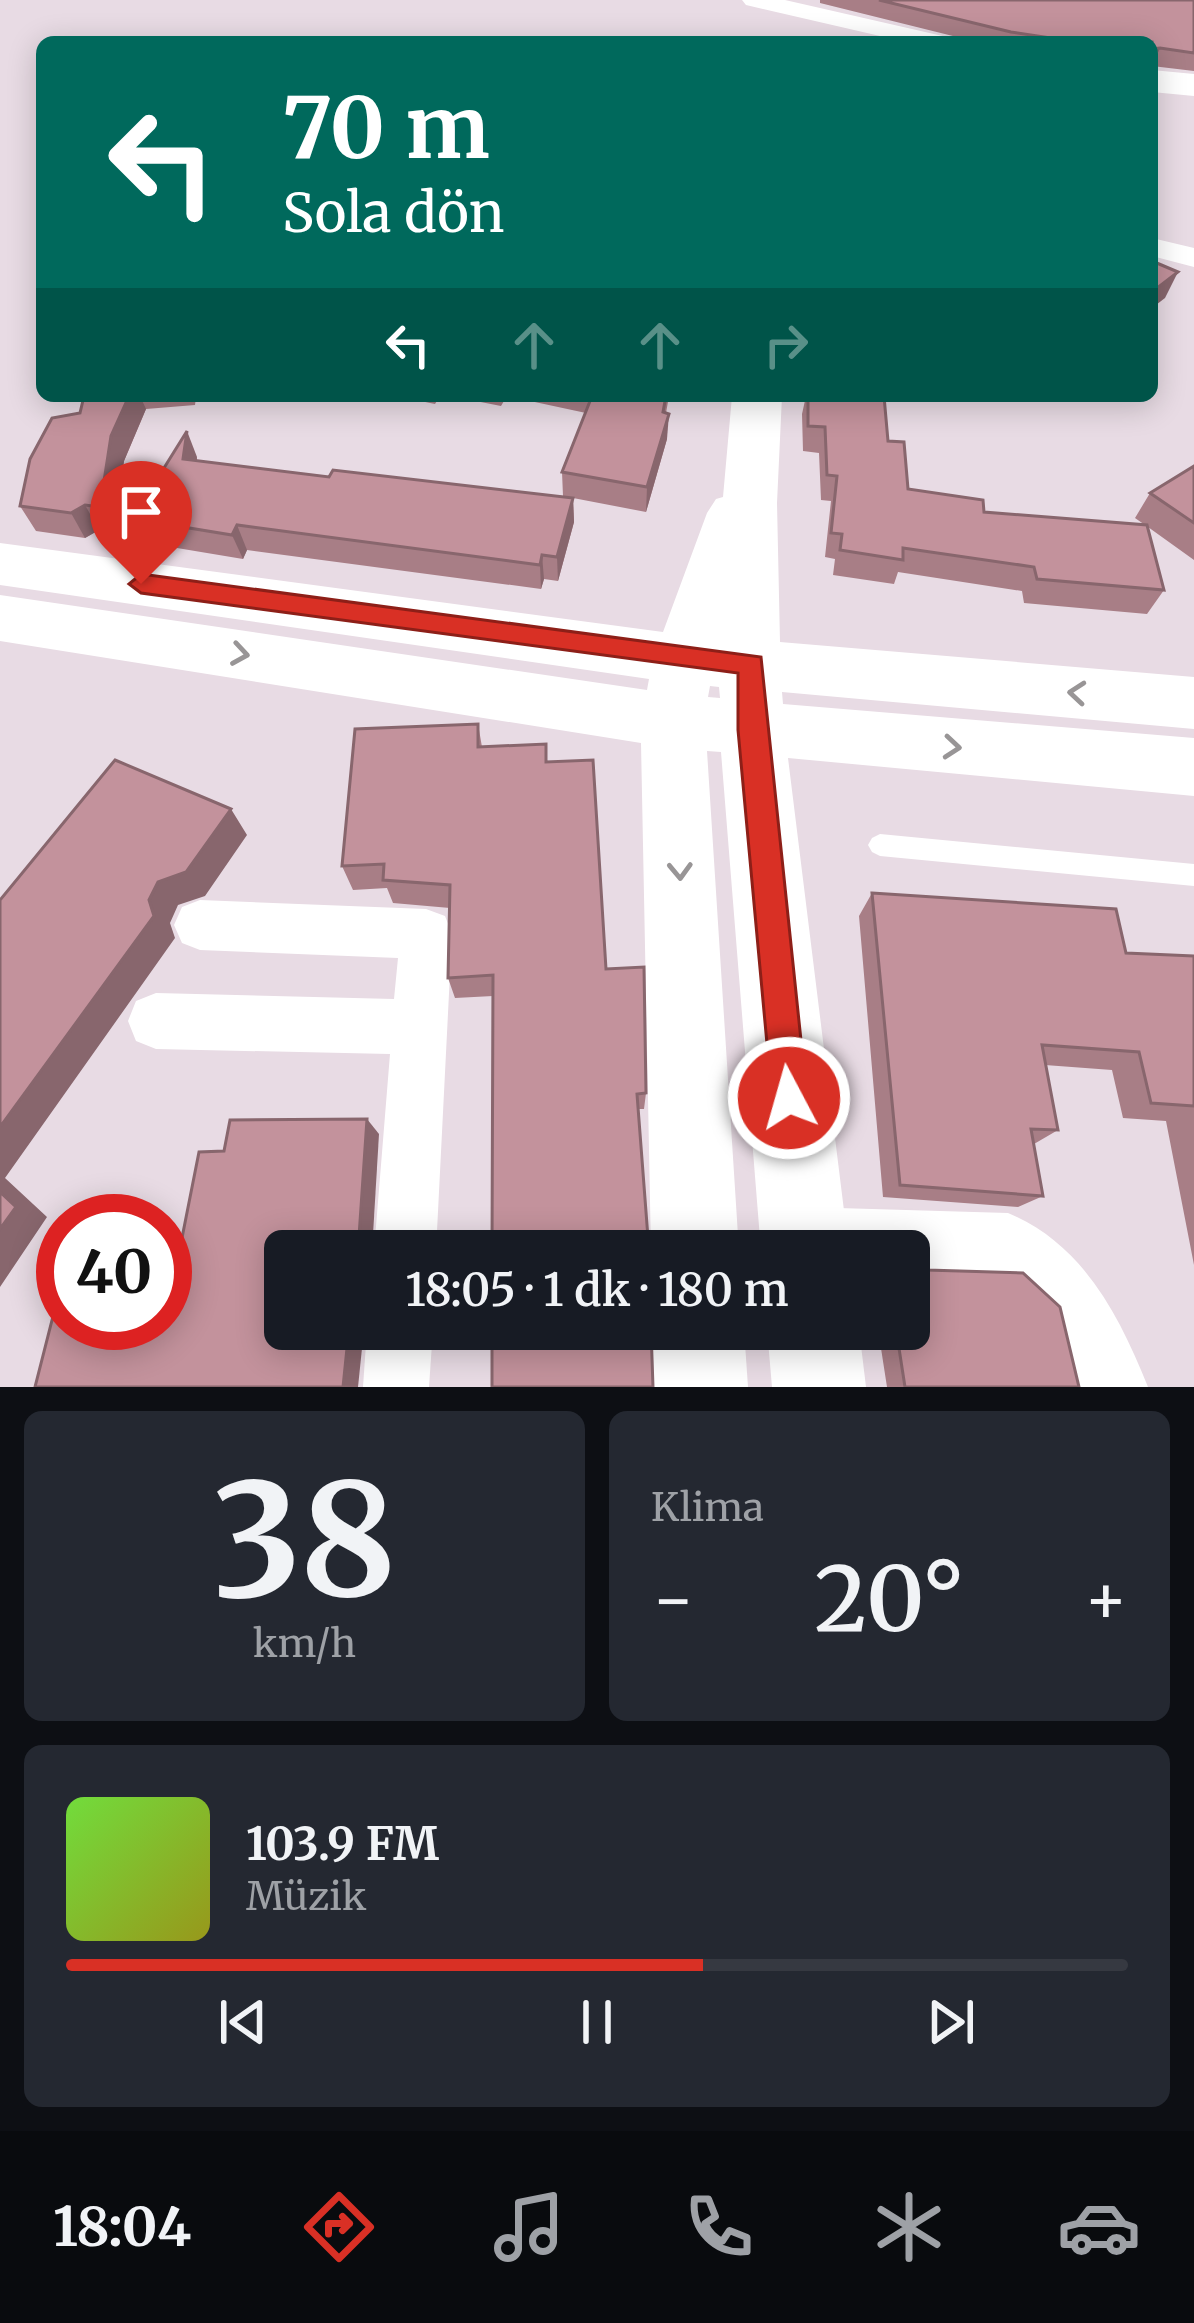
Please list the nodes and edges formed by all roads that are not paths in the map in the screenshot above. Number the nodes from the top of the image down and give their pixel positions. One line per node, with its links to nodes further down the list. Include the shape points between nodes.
1 (754, 0): 2 (street)
2 (912, 36)
3 (1158, 82): 4 (main road)
4 (1194, 85)
5 (1158, 249): 6 (street)
6 (1194, 258)
7 (756, 402): 11 (main road)
8 (0, 564): 10 (main road)
9 (0, 618): 14 (main road, one-way to 14)
10 (565, 642): 11 (main road); 12 (main road)
11 (742, 642): 12 (main road); 12 (main road); 13 (main road, one-way to 11, via 838,672); 15 (main road); 18 (main road)
12 (678, 690): 14 (main road); 17 (main road)
13 (1194, 703)
14 (590, 708): 17 (main road)
15 (858, 739): 16 (main road, one-way to 16); 18 (main road)
16 (1194, 767)
17 (677, 801): 25 (main road, one-way to 25)
18 (760, 818): 26 (main road)
19 (880, 845): 20 (lane)
20 (1194, 875)
21 (200, 925): 23 (street, via 426,934)
22 (155, 1021): 23 (street)
23 (420, 1028): 24 (street)
24 (406, 1230)
25 (694, 1230)
26 (802, 1230)
27 (930, 1244): 34 (street, via 1008,1244 1026,1252 1058,1282)
28 (399, 1350): 31 (street)
29 (699, 1350): 32 (main road)
30 (815, 1350): 33 (main road)
31 (396, 1387)
32 (701, 1387)
33 (819, 1387)
34 (1115, 1387)

